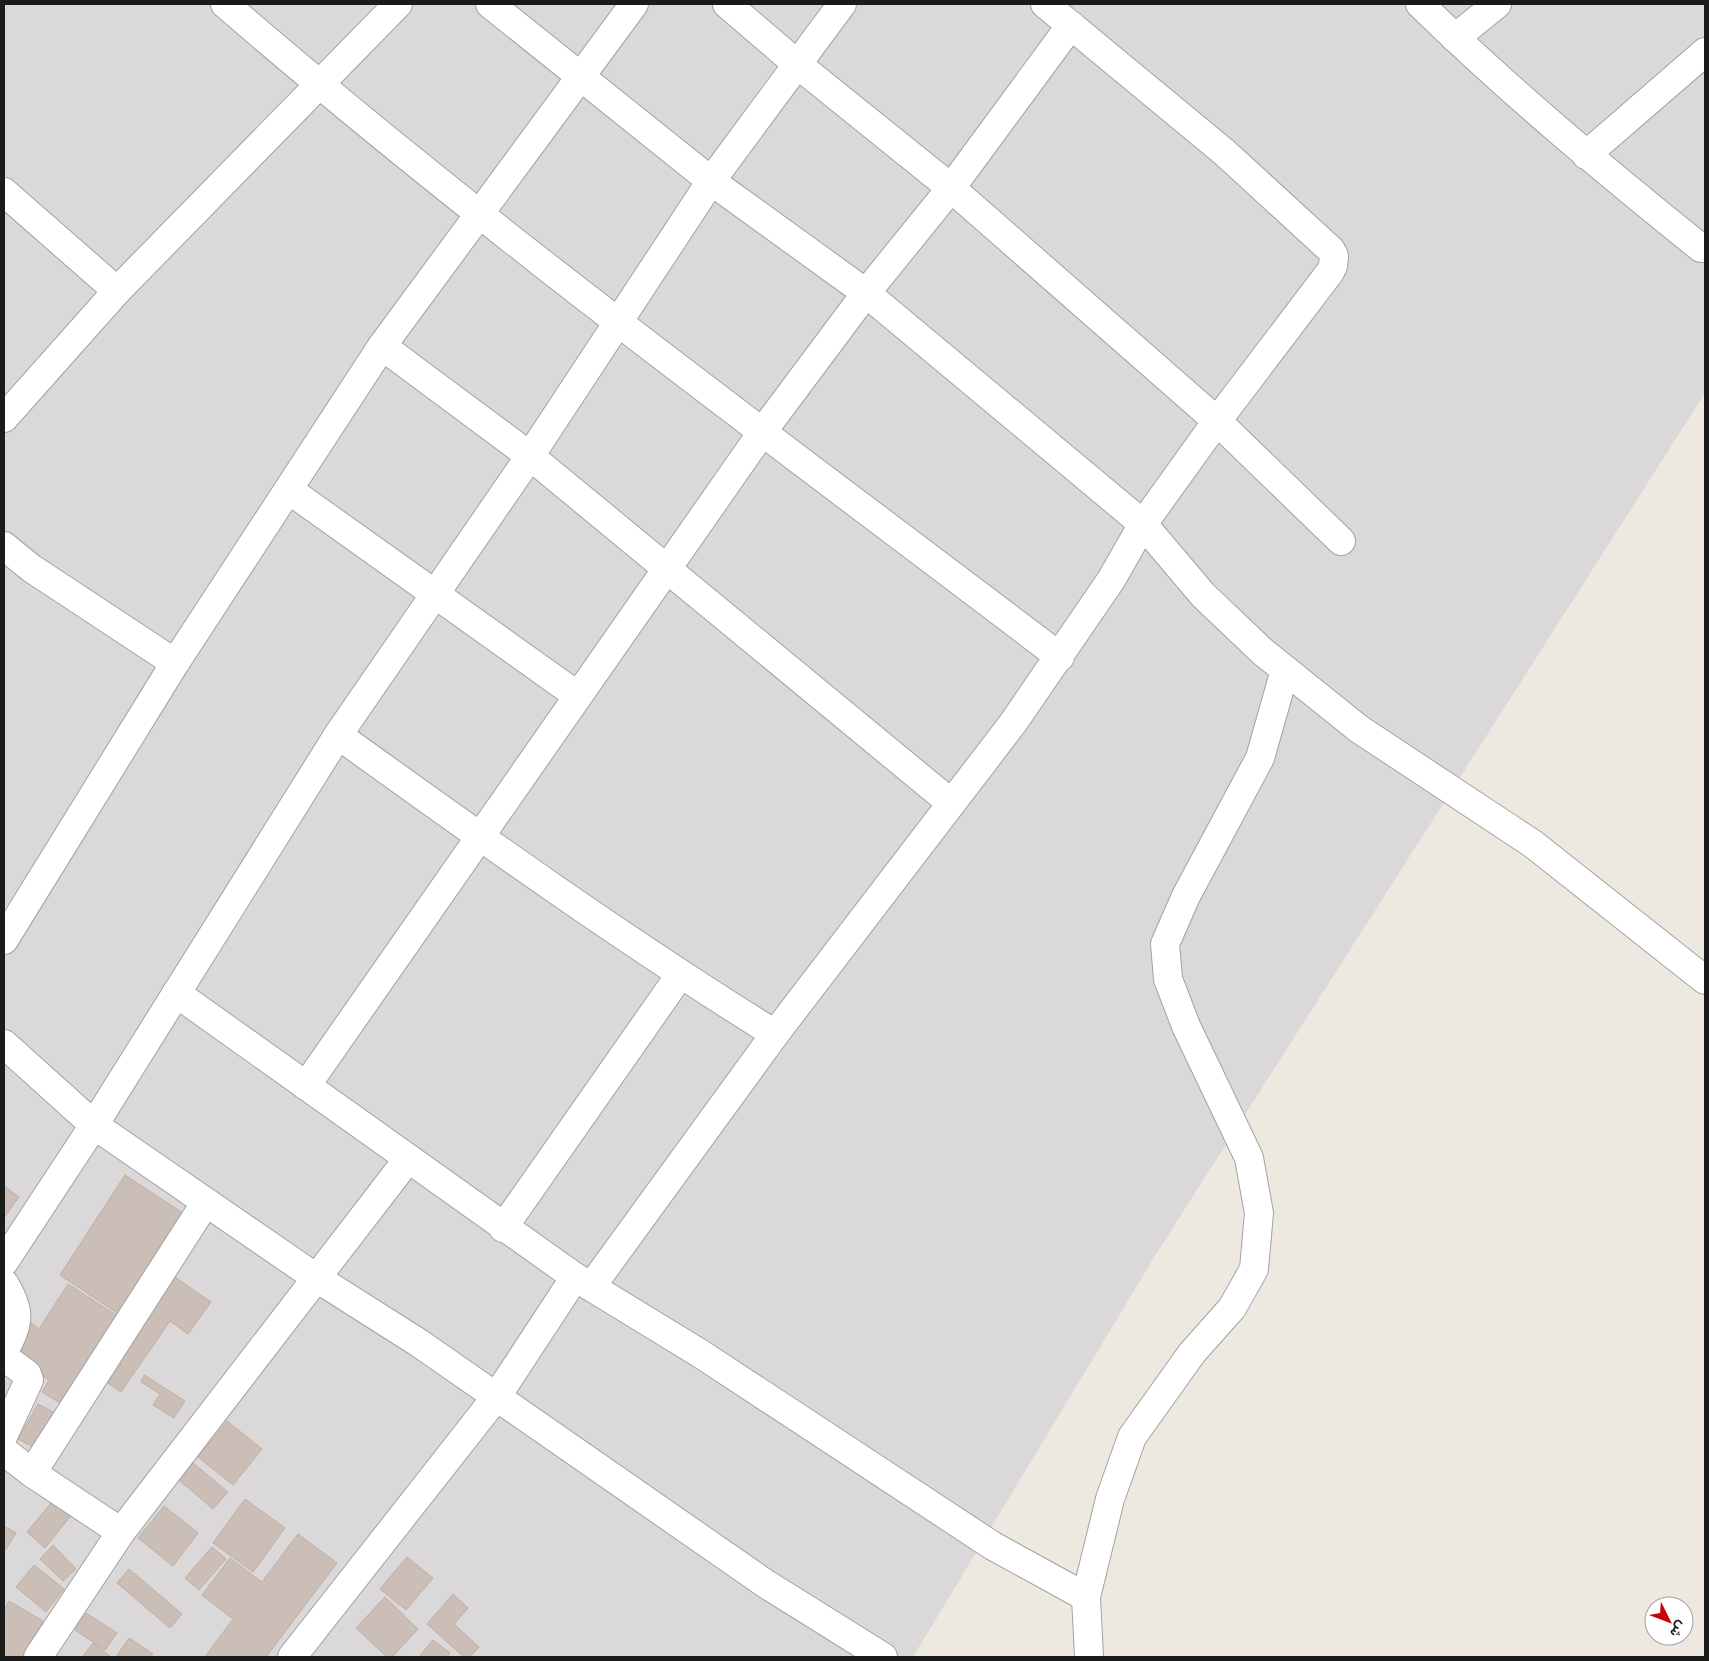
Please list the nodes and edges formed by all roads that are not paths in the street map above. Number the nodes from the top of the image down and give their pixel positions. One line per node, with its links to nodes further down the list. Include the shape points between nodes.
1 (225, 4): 15 (street)
2 (398, 4): 15 (street)
3 (490, 4): 14 (street)
4 (634, 4): 14 (street)
5 (727, 4): 13 (street)
6 (842, 4): 13 (street)
7 (1045, 4): 10 (street)
8 (1420, 4): 11 (street)
9 (1497, 4): 11 (street)
10 (1071, 25): 18 (street); 27 (street, via 1224,152 1334,256 1330,272 1308,304)
11 (1455, 38): 16 (street)
12 (1705, 52): 16 (street)
13 (797, 64): 17 (street); 18 (street)
14 (582, 76): 17 (street); 20 (street)
15 (317, 84): 20 (street); 22 (street)
16 (1586, 156): 21 (street)
17 (711, 181): 23 (street); 24 (street)
18 (950, 188): 23 (street); 27 (street)
19 (4, 192): 22 (street)
20 (481, 214): 24 (street); 25 (street)
21 (1705, 248)
22 (117, 291): 26 (street)
23 (866, 293): 28 (street); 31 (street)
24 (619, 322): 28 (street); 29 (street)
25 (382, 346): 29 (street); 30 (street)
26 (4, 418)
27 (1216, 421): 31 (street); 32 (street)
28 (763, 431): 34 (street); 36 (street)
29 (530, 456): 34 (street); 35 (street)
30 (289, 490): 35 (street); 37 (street)
31 (1143, 524): 36 (street, via 1112,580); 38 (street, via 1203,595)
32 (1341, 541)
33 (4, 546): 37 (street, via 31,568)
34 (666, 568): 39 (street); 41 (street)
35 (435, 594): 39 (street); 40 (street)
36 (1060, 657): 41 (street)
37 (175, 663): 43 (street)
38 (1285, 670): 45 (street, via 1359,729 1533,844); 65 (street, via 1260,758 1186,896 1165,944 1168,979 1186,1026 1249,1158 1259,1213 1254,1269 1232,1308 1192,1353 1132,1437 1110,1499)
39 (578, 696): 42 (street)
40 (338, 735): 42 (street); 46 (street)
41 (950, 803): 47 (street)
42 (478, 836): 44 (street); 49 (street)
43 (4, 940)
44 (680, 975): 47 (street); 53 (street)
45 (1705, 980)
46 (176, 993): 49 (street); 50 (street)
47 (775, 1034): 56 (street)
48 (4, 1044): 50 (street)
49 (306, 1086): 51 (street)
50 (94, 1125): 52 (street); 54 (street)
51 (408, 1159): 53 (street); 55 (street)
52 (206, 1202): 55 (street); 63 (street)
53 (504, 1228): 56 (street)
54 (4, 1262)
55 (316, 1277): 60 (street); 64 (street)
56 (583, 1282): 60 (street); 65 (street, via 701,1354 993,1546)
57 (4, 1283): 58 (street, via 15,1302 16,1318 15,1330)
58 (4, 1351)
59 (4, 1357): 61 (street, via 27,1374 29,1380)
60 (497, 1396): 67 (street); 68 (street, via 766,1584)
61 (4, 1434)
62 (4, 1451): 63 (street)
63 (32, 1473): 64 (street)
64 (121, 1532): 66 (street)
65 (1086, 1597): 69 (street)
66 (38, 1657)
67 (292, 1657)
68 (883, 1657)
69 (1089, 1657)

